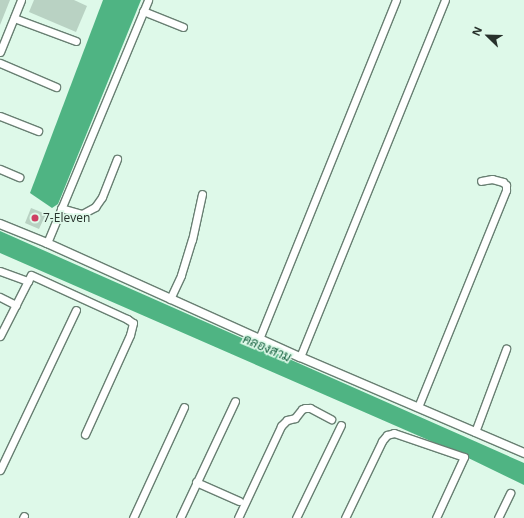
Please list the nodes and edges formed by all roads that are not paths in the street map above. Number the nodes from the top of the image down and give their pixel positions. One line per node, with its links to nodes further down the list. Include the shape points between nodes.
1 (21, 0): 6 (street)
2 (148, 0): 5 (street)
3 (396, 0): 29 (street)
4 (445, 0): 31 (street)
5 (143, 11): 7 (street); 19 (street)
6 (14, 18): 8 (street); 9 (street)
7 (183, 27)
8 (76, 41)
9 (0, 52)
10 (0, 63): 11 (street)
11 (56, 87)
12 (0, 116): 13 (street)
13 (38, 131)
14 (117, 159): 19 (street, via 102,197 95,207 82,214)
15 (0, 169): 16 (street)
16 (19, 177)
17 (481, 181): 34 (street, via 492,179 503,182 506,190)
18 (202, 194): 25 (street, via 192,240)
19 (61, 208): 21 (street)
20 (0, 224): 21 (street)
21 (47, 243): 25 (street)
22 (0, 271): 23 (street)
23 (28, 281): 26 (street); 38 (street, via 31,275 133,323 130,336)
24 (0, 297): 26 (street)
25 (170, 299): 29 (street)
26 (16, 305): 28 (street)
27 (76, 310): 40 (street)
28 (0, 336)
29 (259, 339): 31 (street)
30 (506, 350): 37 (street)
31 (300, 357): 34 (street)
32 (235, 401): 41 (street)
33 (184, 407): 44 (street)
34 (418, 407): 37 (street)
35 (331, 419): 46 (street, via 305,408 281,426)
36 (341, 425): 47 (street)
37 (475, 432): 39 (street)
38 (85, 434)
39 (524, 453)
40 (0, 470)
41 (196, 482): 43 (street); 45 (street)
42 (510, 493): 50 (street)
43 (238, 501)
44 (134, 518)
45 (180, 518)
46 (238, 518)
47 (296, 518)
48 (345, 518): 49 (street, via 382,441 387,435 394,434 464,457)
49 (436, 518)
50 (498, 518)

